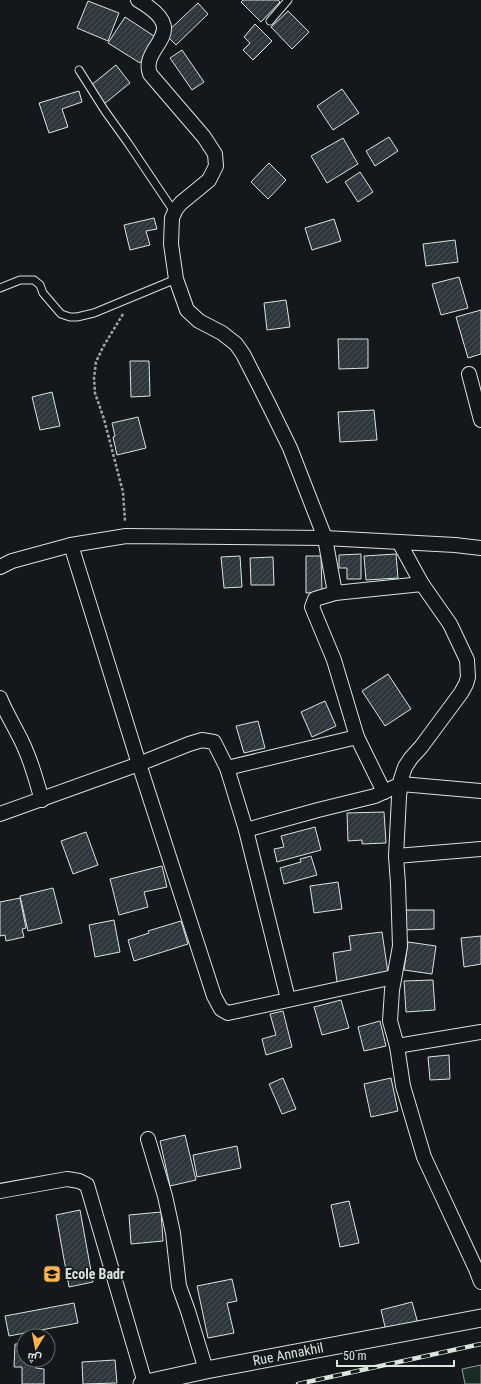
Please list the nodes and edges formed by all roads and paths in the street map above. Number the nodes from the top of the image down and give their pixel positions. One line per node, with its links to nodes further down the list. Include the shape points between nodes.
1 (138, 0): 5 (street, via 155,11 163,25 162,38 149,61 150,74 204,137 215,154 216,166 209,180 181,203)
2 (288, 0): 3 (lane)
3 (270, 21)
4 (79, 70): 5 (lane)
5 (175, 213): 6 (street, via 172,218 171,244)
6 (176, 279): 8 (lane); 12 (street, via 187,310 231,339 243,354 290,448)
7 (0, 288): 8 (lane, via 20,280 34,280 62,314 70,317 94,313)
8 (133, 297): 11 (path, via 103,347 96,362 94,378 95,393 123,492)
9 (469, 374): 10 (street)
10 (481, 420)
11 (126, 536): 12 (street); 14 (street)
12 (325, 538): 13 (street); 18 (street)
13 (399, 542): 15 (street); 17 (street)
14 (71, 545): 16 (street); 21 (street)
15 (481, 548)
16 (0, 567)
17 (422, 584): 18 (street); 23 (street, via 450,624 462,648 467,660 468,677 461,693 405,766)
18 (335, 593): 20 (street, via 315,598 312,607 334,660)
19 (0, 698): 26 (street, via 26,752)
20 (357, 737): 22 (street); 25 (street)
21 (139, 764): 22 (street, via 202,740 214,742); 26 (street); 32 (street, via 214,996 221,1009 228,1013)
22 (227, 768): 28 (street)
23 (401, 784): 24 (street); 25 (street); 30 (street)
24 (481, 791)
25 (384, 792): 28 (street)
26 (42, 800): 27 (street)
27 (0, 814)
28 (246, 830): 32 (street)
29 (481, 850): 30 (street)
30 (396, 856): 31 (street, via 400,946)
31 (394, 977): 32 (street); 34 (street, via 390,1021)
32 (288, 999)
33 (481, 1032): 34 (street)
34 (397, 1046): 37 (street, via 403,1086 424,1157)
35 (148, 1139): 39 (street, via 173,1233 179,1286)
36 (0, 1191): 40 (street, via 67,1179 79,1180 87,1185)
37 (479, 1273)
38 (481, 1318): 39 (street, Rue Annakhil)
39 (206, 1370): 40 (street, Rue Annakhil)
40 (143, 1384)

